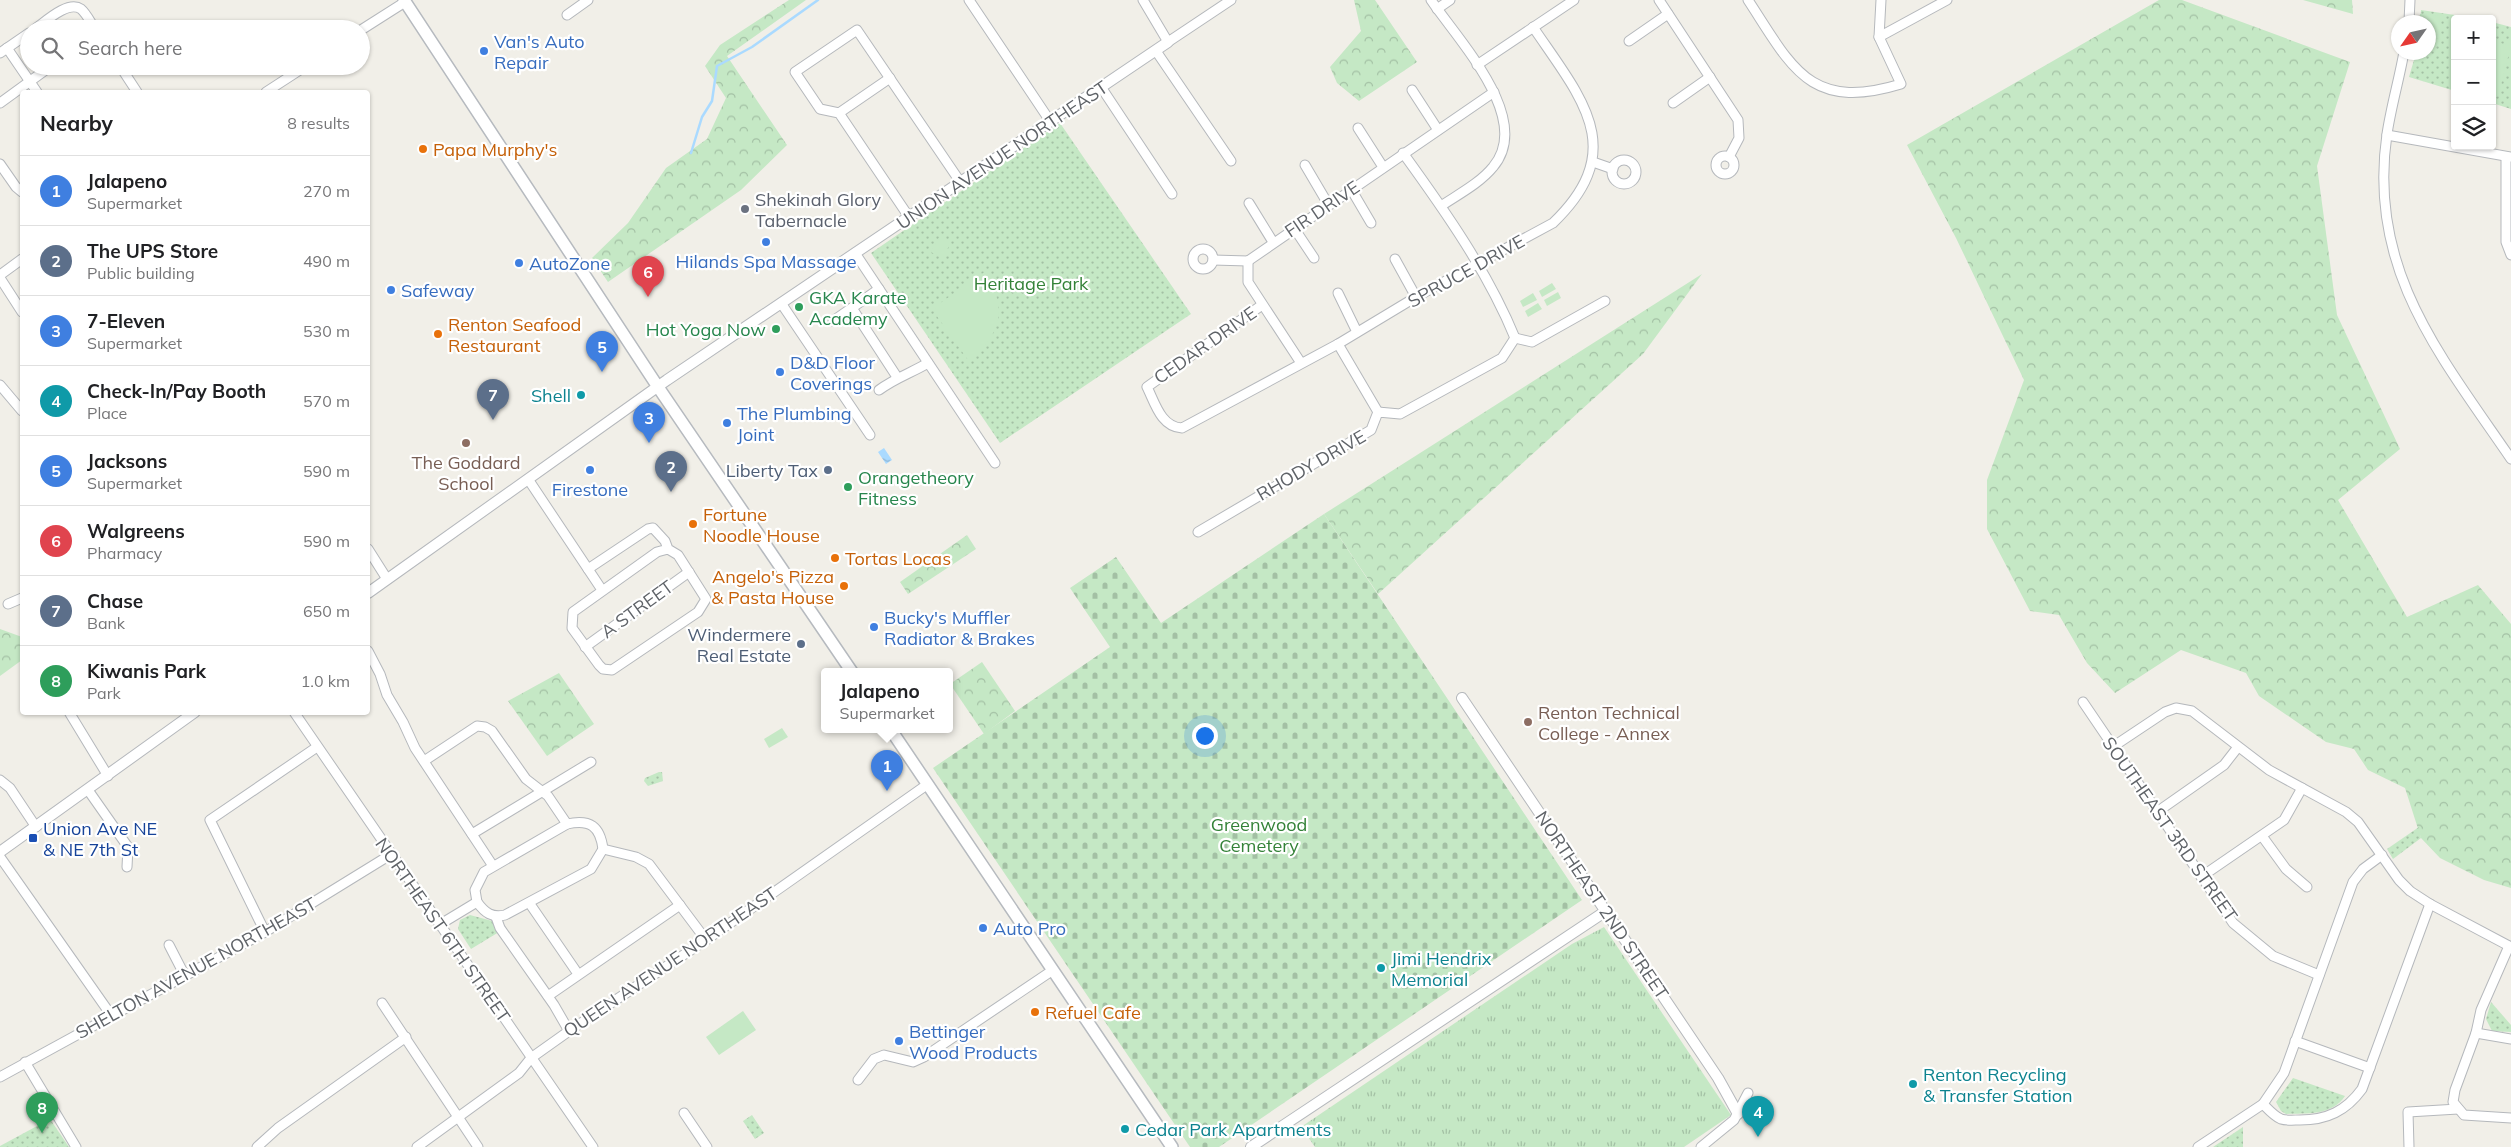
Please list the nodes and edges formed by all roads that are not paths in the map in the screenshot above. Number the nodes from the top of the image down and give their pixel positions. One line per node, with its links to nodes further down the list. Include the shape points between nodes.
1 (588, 0): 16 (street)
2 (969, 0): 47 (street)
3 (1143, 0): 25 (street)
4 (1231, 0): 25 (street)
5 (1431, 0): 14 (street)
6 (1450, 0): 14 (street)
7 (1574, 0): 21 (street)
8 (1659, 0): 15 (street)
9 (1881, 0): 22 (street)
10 (1948, 0): 22 (street)
11 (2410, 0): 17 (street)
12 (404, 1): 20 (street); 96 (main road)
13 (1751, 1): 22 (street, via 1785,58 1804,77 1822,88 1874,92 1901,84)
14 (1437, 10): 29 (street)
15 (1668, 14): 24 (street); 35 (street)
16 (567, 15)
17 (2409, 15)
18 (48, 20): 19 (street, via 74,6 81,9)
19 (89, 20)
20 (370, 24)
21 (1533, 27): 29 (street); 55 (street, SPRUCE DRIVE, via 1585,107 1594,133)
22 (1879, 37)
23 (20, 39): 26 (street)
24 (1628, 41)
25 (1168, 42): 27 (street, UNION AVENUE NORTHEAST)
26 (3, 50): 30 (street)
27 (1156, 51): 38 (street, UNION AVENUE NORTHEAST); 54 (street)
28 (2402, 60): 50 (street)
29 (1477, 65): 43 (street)
30 (20, 70)
31 (25, 75): 37 (street)
32 (38, 75): 37 (street)
33 (126, 75): 40 (street)
34 (292, 75): 41 (street)
35 (1710, 77): 45 (street); 52 (street, via 1738,120 1739,138)
36 (890, 78): 46 (street); 46 (street, via 858,30 795,72 820,110); 60 (street)
37 (30, 81): 39 (street); 44 (street)
38 (1101, 88): 47 (street, UNION AVENUE NORTHEAST); 63 (street)
39 (36, 90)
40 (136, 90)
41 (269, 90)
42 (1412, 90): 49 (street)
43 (1494, 92): 49 (street, FIR DRIVE); 66 (street, via 1507,130 1502,153 1494,167)
44 (0, 103)
45 (1673, 103)
46 (839, 113): 67 (street)
47 (1050, 122): 60 (street, UNION AVENUE NORTHEAST)
48 (1358, 128): 58 (street)
49 (1438, 130): 51 (street, FIR DRIVE)
50 (2387, 135): 53 (street); 102 (street, via 2384,193 2391,244 2406,292 2438,353)
51 (1403, 154): 58 (street, FIR DRIVE); 66 (street)
52 (1729, 157)
53 (2508, 157): 72 (street, via 2506,236)
54 (1230, 161)
55 (1593, 162): 59 (street); 78 (street, SPRUCE DRIVE, via 1569,208 1553,224)
56 (0, 164): 62 (street)
57 (1305, 165): 65 (street)
58 (1383, 167): 61 (street, FIR DRIVE)
59 (1613, 169)
60 (961, 182): 67 (street, UNION AVENUE NORTHEAST)
61 (1350, 189): 65 (street, FIR DRIVE); 68 (street)
62 (20, 190)
63 (1172, 194)
64 (1249, 203): 70 (street)
65 (1328, 204): 69 (street, FIR DRIVE)
66 (1441, 206): 78 (street)
67 (909, 217): 71 (street, UNION AVENUE NORTHEAST)
68 (1371, 223)
69 (1294, 228): 70 (street, FIR DRIVE); 73 (street)
70 (1273, 242): 77 (street, FIR DRIVE)
71 (855, 253): 80 (street); 84 (street, UNION AVENUE NORTHEAST)
72 (2511, 255)
73 (1314, 258)
74 (1395, 259): 82 (street)
75 (1213, 260): 77 (street)
76 (20, 261): 79 (street)
77 (1248, 262): 85 (street, via 1248,282)
78 (1477, 264): 82 (street, SPRUCE DRIVE); 90 (street)
79 (0, 277): 87 (street)
80 (879, 289): 86 (street); 92 (street)
81 (1338, 293): 89 (street)
82 (1416, 297): 89 (street, SPRUCE DRIVE)
83 (1605, 301): 90 (street, via 1532,342)
84 (781, 304): 96 (street, UNION AVENUE NORTHEAST); 101 (street)
85 (1262, 305): 93 (street); 100 (street, CEDAR DRIVE, via 1147,387 1164,420 1172,427)
86 (852, 308): 88 (street); 94 (street)
87 (20, 309)
88 (833, 321)
89 (1358, 332): 91 (street, SPRUCE DRIVE)
90 (1515, 338): 99 (street, RHODY DRIVE, via 1502,358 1400,414)
91 (1338, 344): 93 (street, SPRUCE DRIVE); 99 (street)
92 (928, 363): 94 (street, via 908,376); 103 (street)
93 (1301, 363): 100 (street, SPRUCE DRIVE)
94 (897, 377): 97 (street)
95 (0, 385): 98 (street)
96 (658, 386): 104 (street, UNION AVENUE NORTHEAST); 117 (main road)
97 (879, 390)
98 (20, 409)
99 (1378, 412): 105 (street, RHODY DRIVE, via 1371,430)
100 (1182, 428)
101 (870, 435)
102 (2511, 459)
103 (995, 464)
104 (528, 479): 108 (street); 110 (street, UNION AVENUE NORTHEAST)
105 (1198, 532)
106 (668, 549): 108 (street, via 658,530 648,528); 109 (street, via 678,555); 111 (street, via 657,552)
107 (370, 552): 110 (street)
108 (588, 569): 111 (street)
109 (690, 572): 115 (street, A STREET); 115 (street, via 704,594 704,603 698,612 616,669 607,670 599,665)
110 (387, 579): 112 (street, UNION AVENUE NORTHEAST)
111 (602, 590): 115 (street, via 575,609 571,617 572,628)
112 (370, 592)
113 (20, 599): 114 (street)
114 (8, 604)
115 (585, 646)
116 (370, 655): 127 (street, via 386,695)
117 (849, 668)
118 (1462, 698): 153 (street, NORTHEAST 2ND STREET)
119 (2083, 702): 124 (street, SOUTHEAST 3RD STREET)
120 (71, 715): 129 (street)
121 (191, 715): 129 (street)
122 (296, 715): 125 (street, NORTHEAST 6TH STREET)
123 (893, 733): 131 (main road)
124 (2114, 746): 126 (street, via 2176,708 2192,711); 135 (street, SOUTHEAST 3RD STREET)
125 (318, 747): 142 (street, NORTHEAST 6TH STREET); 156 (street, via 210,820)
126 (2238, 747): 132 (street, via 2269,770); 135 (street, via 2224,765)
127 (424, 761): 134 (street, via 477,726 485,726 526,779); 138 (street)
128 (591, 762): 134 (street)
129 (108, 776): 133 (street)
130 (0, 780): 137 (street, via 10,788)
131 (928, 784): 157 (street, QUEEN AVENUE NORTHEAST); 160 (main road)
132 (2302, 788): 139 (street, via 2284,820); 143 (street, via 2358,822)
133 (88, 790): 137 (street); 146 (street, via 128,847)
134 (542, 791): 136 (street); 138 (street)
135 (2157, 812): 147 (street, SOUTHEAST 3RD STREET)
136 (567, 824): 140 (street, via 592,825 601,836); 145 (street)
137 (36, 827): 141 (street)
138 (472, 834): 145 (street)
139 (2262, 836): 147 (street); 148 (street, via 2286,869)
140 (603, 849): 150 (street, via 591,869); 152 (street, via 636,857 649,864)
141 (0, 852)
142 (390, 854): 155 (street, NORTHEAST 6TH STREET); 156 (street, SHELTON AVENUE NORTHEAST)
143 (2382, 855): 151 (street, via 2399,880); 162 (street, via 2352,882)
144 (0, 857): 166 (street)
145 (493, 866): 149 (street, via 476,884)
146 (127, 867)
147 (2201, 877): 162 (street, SOUTHEAST 3RD STREET, via 2234,922 2254,942 2273,956)
148 (2307, 888)
149 (477, 902): 154 (street, via 483,910); 155 (street)
150 (530, 904): 154 (street); 161 (street)
151 (2430, 904): 159 (street); 174 (street)
152 (680, 905): 157 (street); 161 (street)
153 (1606, 911): 181 (street, NORTHEAST 2ND STREET); 191 (street)
154 (496, 917): 164 (street, via 500,928)
155 (439, 925): 172 (street, NORTHEAST 6TH STREET)
156 (265, 932): 163 (street, SHELTON AVENUE NORTHEAST)
157 (706, 940): 167 (street, QUEEN AVENUE NORTHEAST)
158 (169, 945): 163 (street)
159 (2510, 947): 168 (street, via 2489,988)
160 (1053, 970): 176 (street, via 924,1057 913,1062 884,1055 874,1058); 190 (main road)
161 (578, 974): 164 (street)
162 (2319, 975): 171 (street)
163 (184, 976): 166 (street, SHELTON AVENUE NORTHEAST)
164 (548, 996): 167 (street)
165 (382, 1003): 169 (street)
166 (111, 1015): 173 (street, SHELTON AVENUE NORTHEAST)
167 (569, 1031): 172 (street, QUEEN AVENUE NORTHEAST)
168 (2476, 1033): 170 (street); 179 (street, via 2455,1090 2453,1102)
169 (406, 1037): 182 (street); 185 (street, via 278,1128)
170 (2511, 1038)
171 (2295, 1041): 174 (street); 178 (street, via 2284,1074)
172 (531, 1058): 182 (street, QUEEN AVENUE NORTHEAST, via 519,1073); 188 (street, NORTHEAST 6TH STREET)
173 (25, 1062): 175 (street, SHELTON AVENUE NORTHEAST); 184 (street)
174 (2370, 1068): 178 (street, via 2354,1101 2343,1110 2318,1120 2279,1118)
175 (0, 1077)
176 (858, 1080)
177 (1748, 1093): 181 (street)
178 (2263, 1104): 193 (street)
179 (2458, 1109): 183 (street, via 2472,1117); 194 (street, via 2408,1112)
180 (684, 1113): 189 (street)
181 (1738, 1114): 192 (street)
182 (458, 1118): 186 (street, QUEEN AVENUE NORTHEAST); 187 (street)
183 (2511, 1118)
184 (76, 1147)
185 (257, 1147)
186 (417, 1147)
187 (478, 1147)
188 (592, 1147)
189 (707, 1147)
190 (1172, 1147)
191 (1251, 1147)
192 (1701, 1147)
193 (2198, 1147)
194 (2409, 1147)

